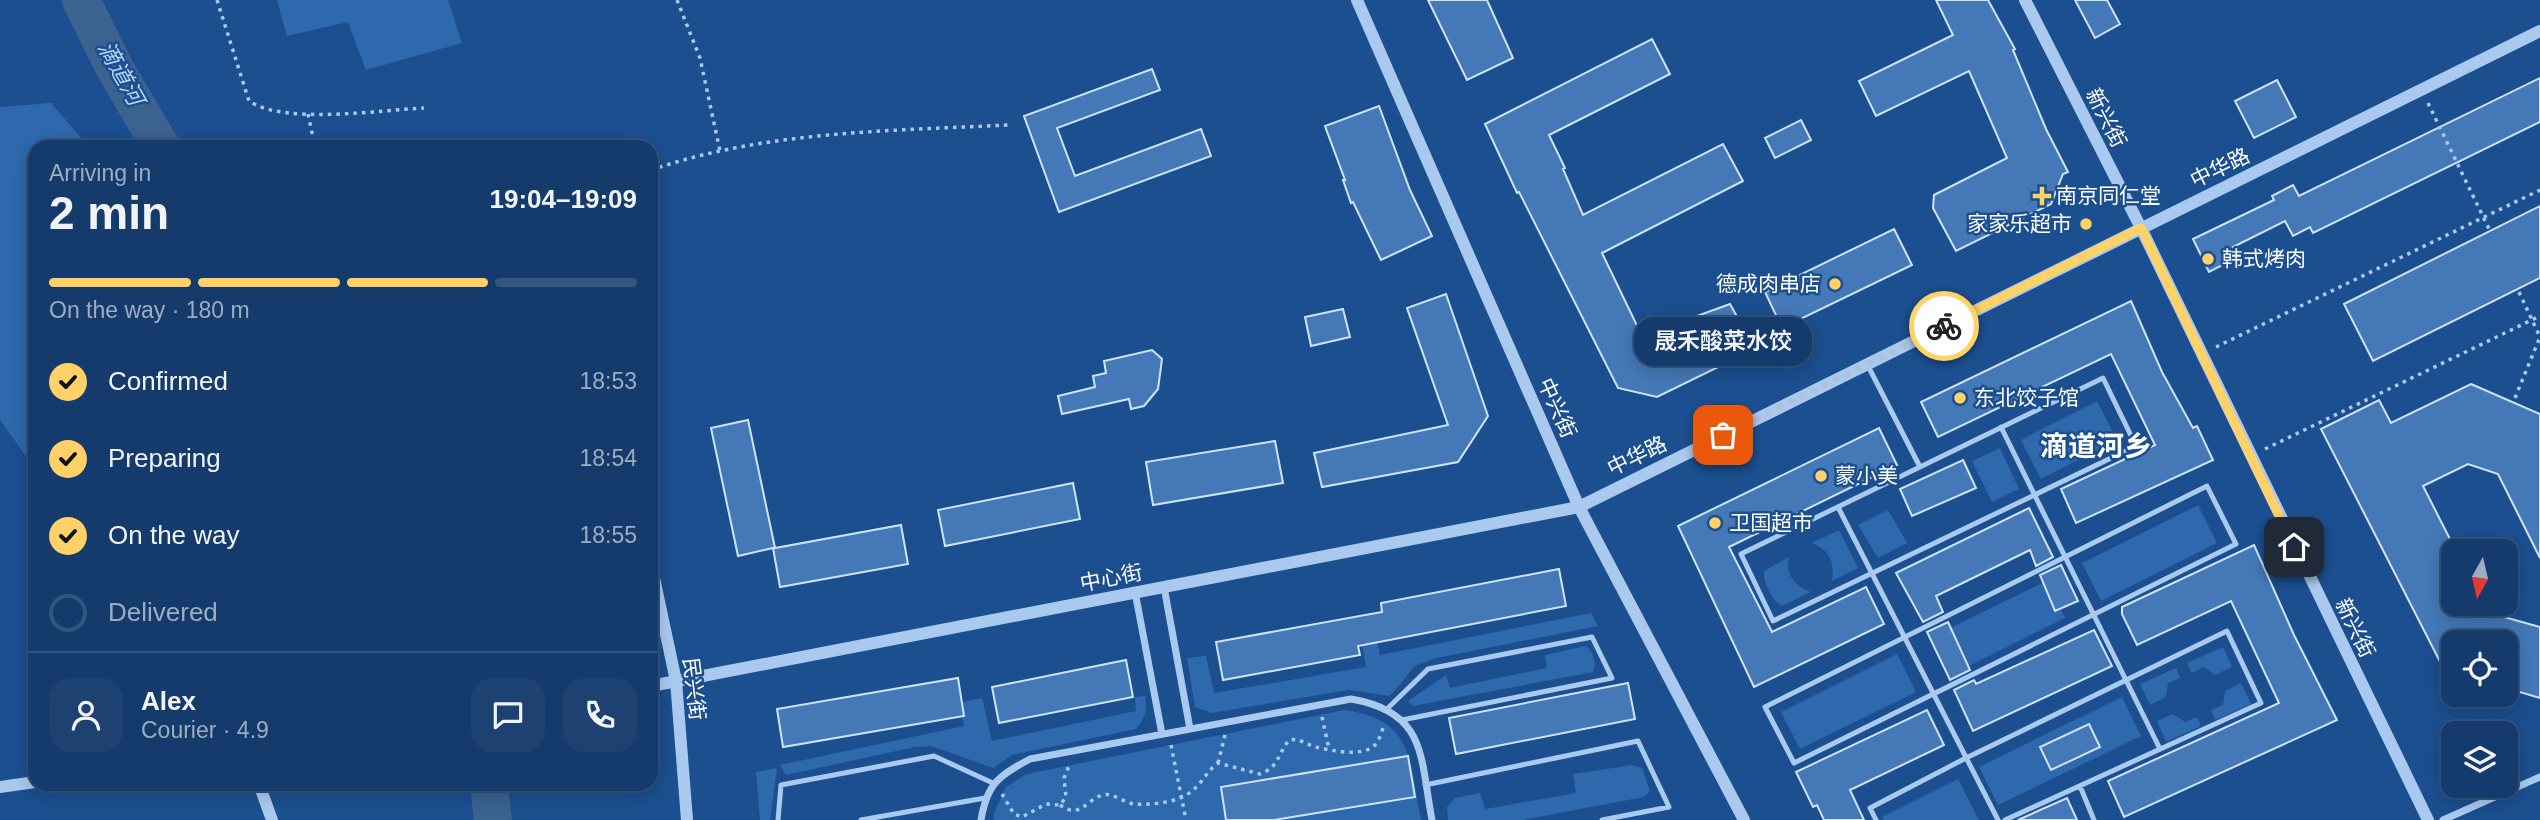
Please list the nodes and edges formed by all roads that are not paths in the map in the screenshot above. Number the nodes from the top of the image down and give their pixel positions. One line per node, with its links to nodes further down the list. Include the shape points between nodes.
1 (1357, 0): 9 (street, 中兴街)
2 (2025, 0): 4 (street, 新兴街)
3 (2540, 31): 4 (street, 中华路)
4 (2141, 228): 5 (street, 中华路); 48 (street, 新兴街)
5 (1867, 364): 7 (lane); 9 (street, 中华路)
6 (2001, 427): 7 (lane); 8 (lane); 8 (lane, via 2103,378 2136,446)
7 (1920, 467): 10 (lane)
8 (2034, 495): 11 (lane); 12 (lane)
9 (1579, 507): 13 (street, 中心街); 43 (street, 中兴街)
10 (1838, 507): 12 (lane); 12 (lane, via 1741,554 1773,621)
11 (2065, 557): 16 (lane); 16 (lane, via 2207,486 2236,544); 17 (lane)
12 (1872, 573): 17 (lane)
13 (1164, 587): 14 (street, 中心街); 24 (street)
14 (1135, 593): 18 (street, 中心街); 25 (street)
15 (658, 597): 18 (street, 民兴街)
16 (2093, 615): 19 (lane); 21 (lane)
17 (1905, 637): 21 (lane); 21 (lane, via 1765,707 1794,763)
18 (676, 681): 20 (street, 中心街); 37 (street, 民兴街)
19 (2125, 681): 26 (lane); 26 (lane, via 2227,631 2261,702); 27 (lane)
20 (658, 685)
21 (1934, 694): 27 (lane)
22 (1387, 709): 23 (street); 23 (lane, via 1428,669 1592,637 1612,678); 24 (street, via 1351,699)
23 (1402, 720): 31 (street, via 1416,737)
24 (1190, 729): 25 (street)
25 (1165, 734): 30 (street, via 1030,759 1002,774)
26 (2160, 749): 32 (lane)
27 (1966, 758): 44 (lane, via 1870,808); 45 (lane)
28 (2540, 777): 49 (street)
29 (28, 783): 33 (street)
30 (995, 784): 35 (street); 38 (lane, via 934,756 781,785)
31 (1425, 785): 41 (street); 42 (lane, via 1638,741 1669,807)
32 (2080, 786): 46 (lane); 47 (lane)
33 (0, 787)
34 (262, 791): 36 (street)
35 (985, 798): 39 (lane); 40 (street)
36 (272, 820)
37 (687, 820)
38 (778, 820)
39 (861, 820)
40 (981, 820)
41 (1432, 820)
42 (1602, 820)
43 (1744, 820)
44 (1876, 820)
45 (1998, 820)
46 (2005, 820)
47 (2095, 820)
48 (2428, 820)
49 (2443, 820)

